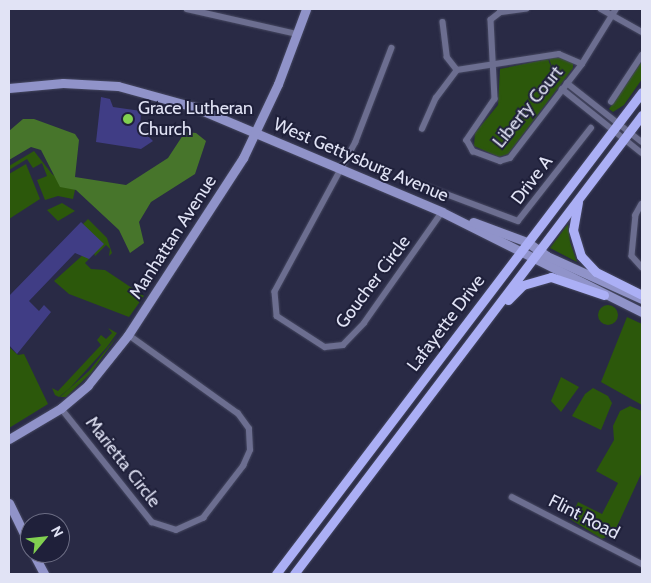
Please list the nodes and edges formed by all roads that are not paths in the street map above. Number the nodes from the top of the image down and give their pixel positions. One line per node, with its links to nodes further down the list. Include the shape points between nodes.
1 (187, 9): 9 (street)
2 (306, 9): 9 (street, Manhattan Avenue)
3 (527, 9): 12 (street, Liberty Court, via 500,13 491,20)
4 (600, 9): 6 (street)
5 (616, 9): 6 (street, Liberty Court)
6 (613, 15): 8 (street); 13 (street, Liberty Court)
7 (444, 22): 14 (street, via 447,57)
8 (642, 32)
9 (297, 34): 24 (street, Manhattan Avenue)
10 (392, 48): 28 (street, Goucher Circle)
11 (642, 55): 19 (street)
12 (494, 64): 13 (street, Liberty Court, via 559,54); 14 (street); 17 (street, Liberty Court, via 495,100 467,140 474,151 500,161 510,158)
13 (582, 64): 15 (street, Liberty Court)
14 (457, 70): 23 (street, via 436,98)
15 (567, 83): 17 (street, Liberty Court); 21 (street)
16 (9, 88): 24 (street, West Gettysburg Avenue, via 64,83 118,86 194,107)
17 (562, 90): 21 (street)
18 (642, 92): 21 (main road, Lafayette Drive)
19 (611, 102)
20 (642, 115): 25 (main road, Lafayette Drive)
21 (616, 127): 25 (street); 33 (main road, Lafayette Drive)
22 (591, 128): 29 (street, Drive A, via 518,221)
23 (422, 129)
24 (257, 132): 28 (street, West Gettysburg Avenue); 40 (street, Manhattan Avenue, via 201,228)
25 (627, 135): 26 (street); 27 (street); 30 (main road, Lafayette Drive)
26 (642, 142)
27 (642, 153)
28 (342, 170): 32 (street, West Gettysburg Avenue); 32 (street, Goucher Circle, via 274,300 277,316 325,347 343,345 351,339)
29 (401, 177)
30 (579, 198): 34 (main road, Lafayette Drive); 36 (main road, via 573,230 580,256 596,272)
31 (642, 204): 35 (street, via 636,214 632,256)
32 (442, 212): 33 (street, West Gettysburg Avenue)
33 (524, 246): 34 (street, West Gettysburg Avenue); 48 (main road, Lafayette Drive)
34 (536, 254): 37 (street); 38 (street); 41 (main road, Lafayette Drive)
35 (642, 267)
36 (642, 294)
37 (604, 295): 39 (street); 41 (main road, via 561,278 541,278 523,285 438,392)
38 (642, 299)
39 (642, 312)
40 (128, 335): 42 (street, Manhattan Avenue, via 88,385); 42 (street, Marietta Circle, via 238,414 249,429 250,450 242,466 203,518 176,530 152,522)
41 (424, 402): 49 (main road, Lafayette Drive)
42 (61, 408): 43 (street, Manhattan Avenue)
43 (9, 439)
44 (512, 497): 47 (street, Flint Road)
45 (9, 503): 46 (street)
46 (20, 526)
47 (642, 564)
48 (276, 574)
49 (294, 574)

